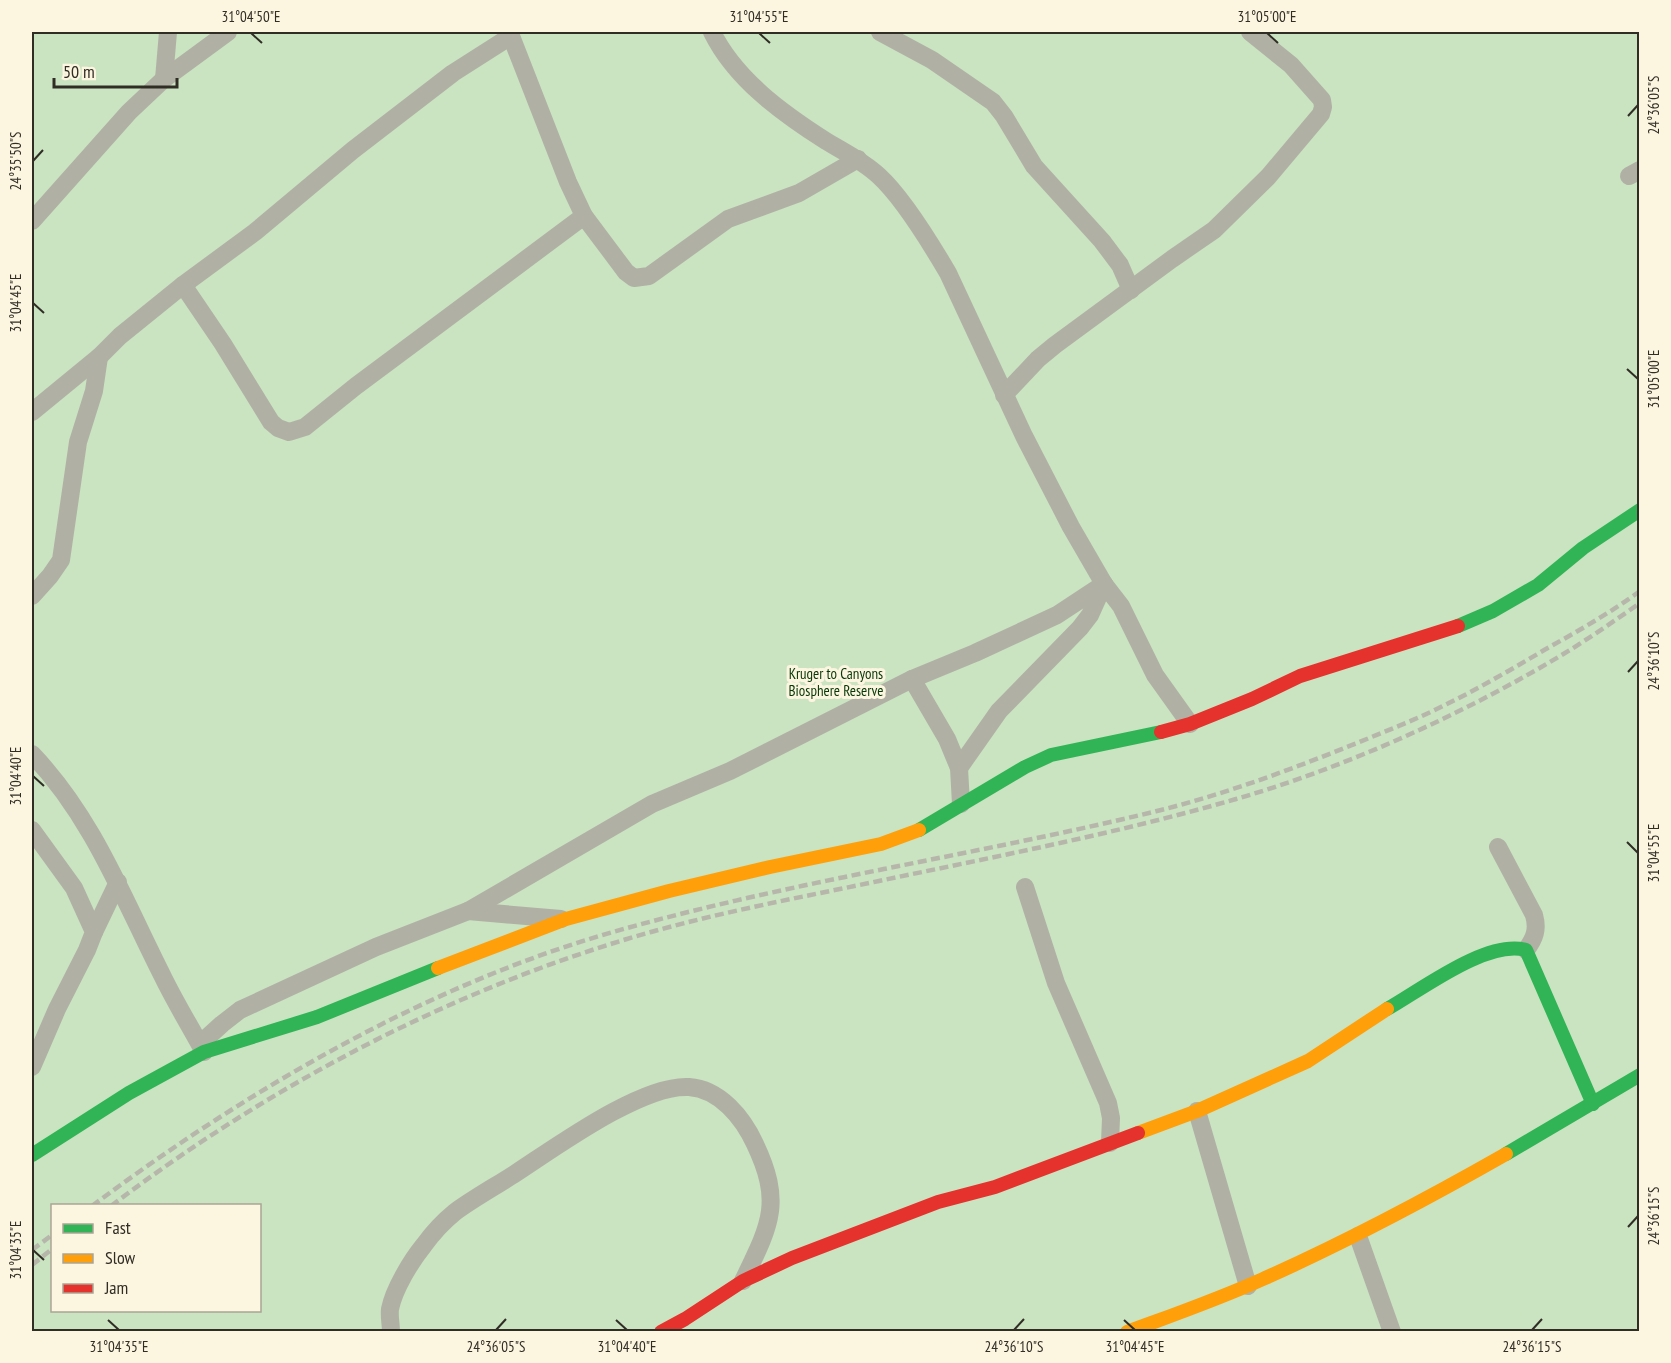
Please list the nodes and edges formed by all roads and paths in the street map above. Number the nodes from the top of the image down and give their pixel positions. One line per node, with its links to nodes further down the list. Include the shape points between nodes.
1 (168, 32): 7 (street)
2 (228, 32): 7 (street)
3 (712, 32): 8 (street, via 731,63 763,94 819,136)
4 (880, 32): 12 (street, via 932,60 993,102 1034,166 1120,265)
5 (1250, 32): 12 (street, via 1291,65 1322,100 1323,110 1268,177 1214,230)
6 (510, 34): 9 (street); 11 (street, via 401,112 255,232)
7 (164, 79): 10 (street, via 129,112)
8 (858, 159): 9 (street, via 799,193 728,219 643,279 626,272); 14 (street, via 896,195 942,263)
9 (584, 216): 11 (street, via 294,432 283,431 271,422)
10 (32, 221)
11 (183, 285): 13 (street)
12 (1131, 290): 14 (street, via 1047,352)
13 (99, 357): 15 (street); 18 (street, via 94,391 78,442 60,560)
14 (1004, 395): 17 (street)
15 (32, 412)
16 (1640, 510): 20 (street, via 1583,548 1538,585 1493,612 1446,631 1300,676)
17 (1104, 584): 19 (street, via 1057,615); 20 (street, via 1121,606 1155,675); 22 (street, via 1080,628 999,711)
18 (32, 596)
19 (912, 679): 22 (street, via 942,729); 28 (street, via 730,771 652,804)
20 (1190, 724): 23 (street, via 1051,755)
21 (32, 754): 26 (street, via 72,802)
22 (959, 768): 23 (street)
23 (961, 804): 29 (street, via 931,824 880,844 669,891)
24 (32, 830): 30 (street, via 74,888)
25 (1498, 847): 31 (street, via 1537,925)
26 (118, 882): 30 (street); 32 (street)
27 (1025, 887): 37 (street, via 1056,983 1108,1103)
28 (468, 911): 29 (street); 32 (street, via 267,996 222,1024)
29 (566, 919): 32 (street, via 317,1017)
30 (93, 932): 33 (street)
31 (1526, 950): 35 (street); 36 (street, via 1509,948 1474,958 1434,979 1308,1061)
32 (202, 1048): 38 (street)
33 (32, 1067)
34 (1640, 1076): 35 (street)
35 (1593, 1104): 39 (street)
36 (1197, 1111): 37 (street); 41 (street)
37 (1110, 1143): 40 (street, via 995,1186 938,1202)
38 (32, 1155)
39 (1358, 1236): 41 (street); 45 (street)
40 (743, 1281): 42 (street, via 766,1230 772,1204 769,1180 758,1150 739,1115 707,1092 689,1087 665,1090 630,1103 589,1126 453,1214 424,1245 396,1289 389,1311); 43 (street)
41 (1248, 1286): 44 (street)
42 (391, 1332)
43 (661, 1332)
44 (1127, 1332)
45 (1392, 1332)

